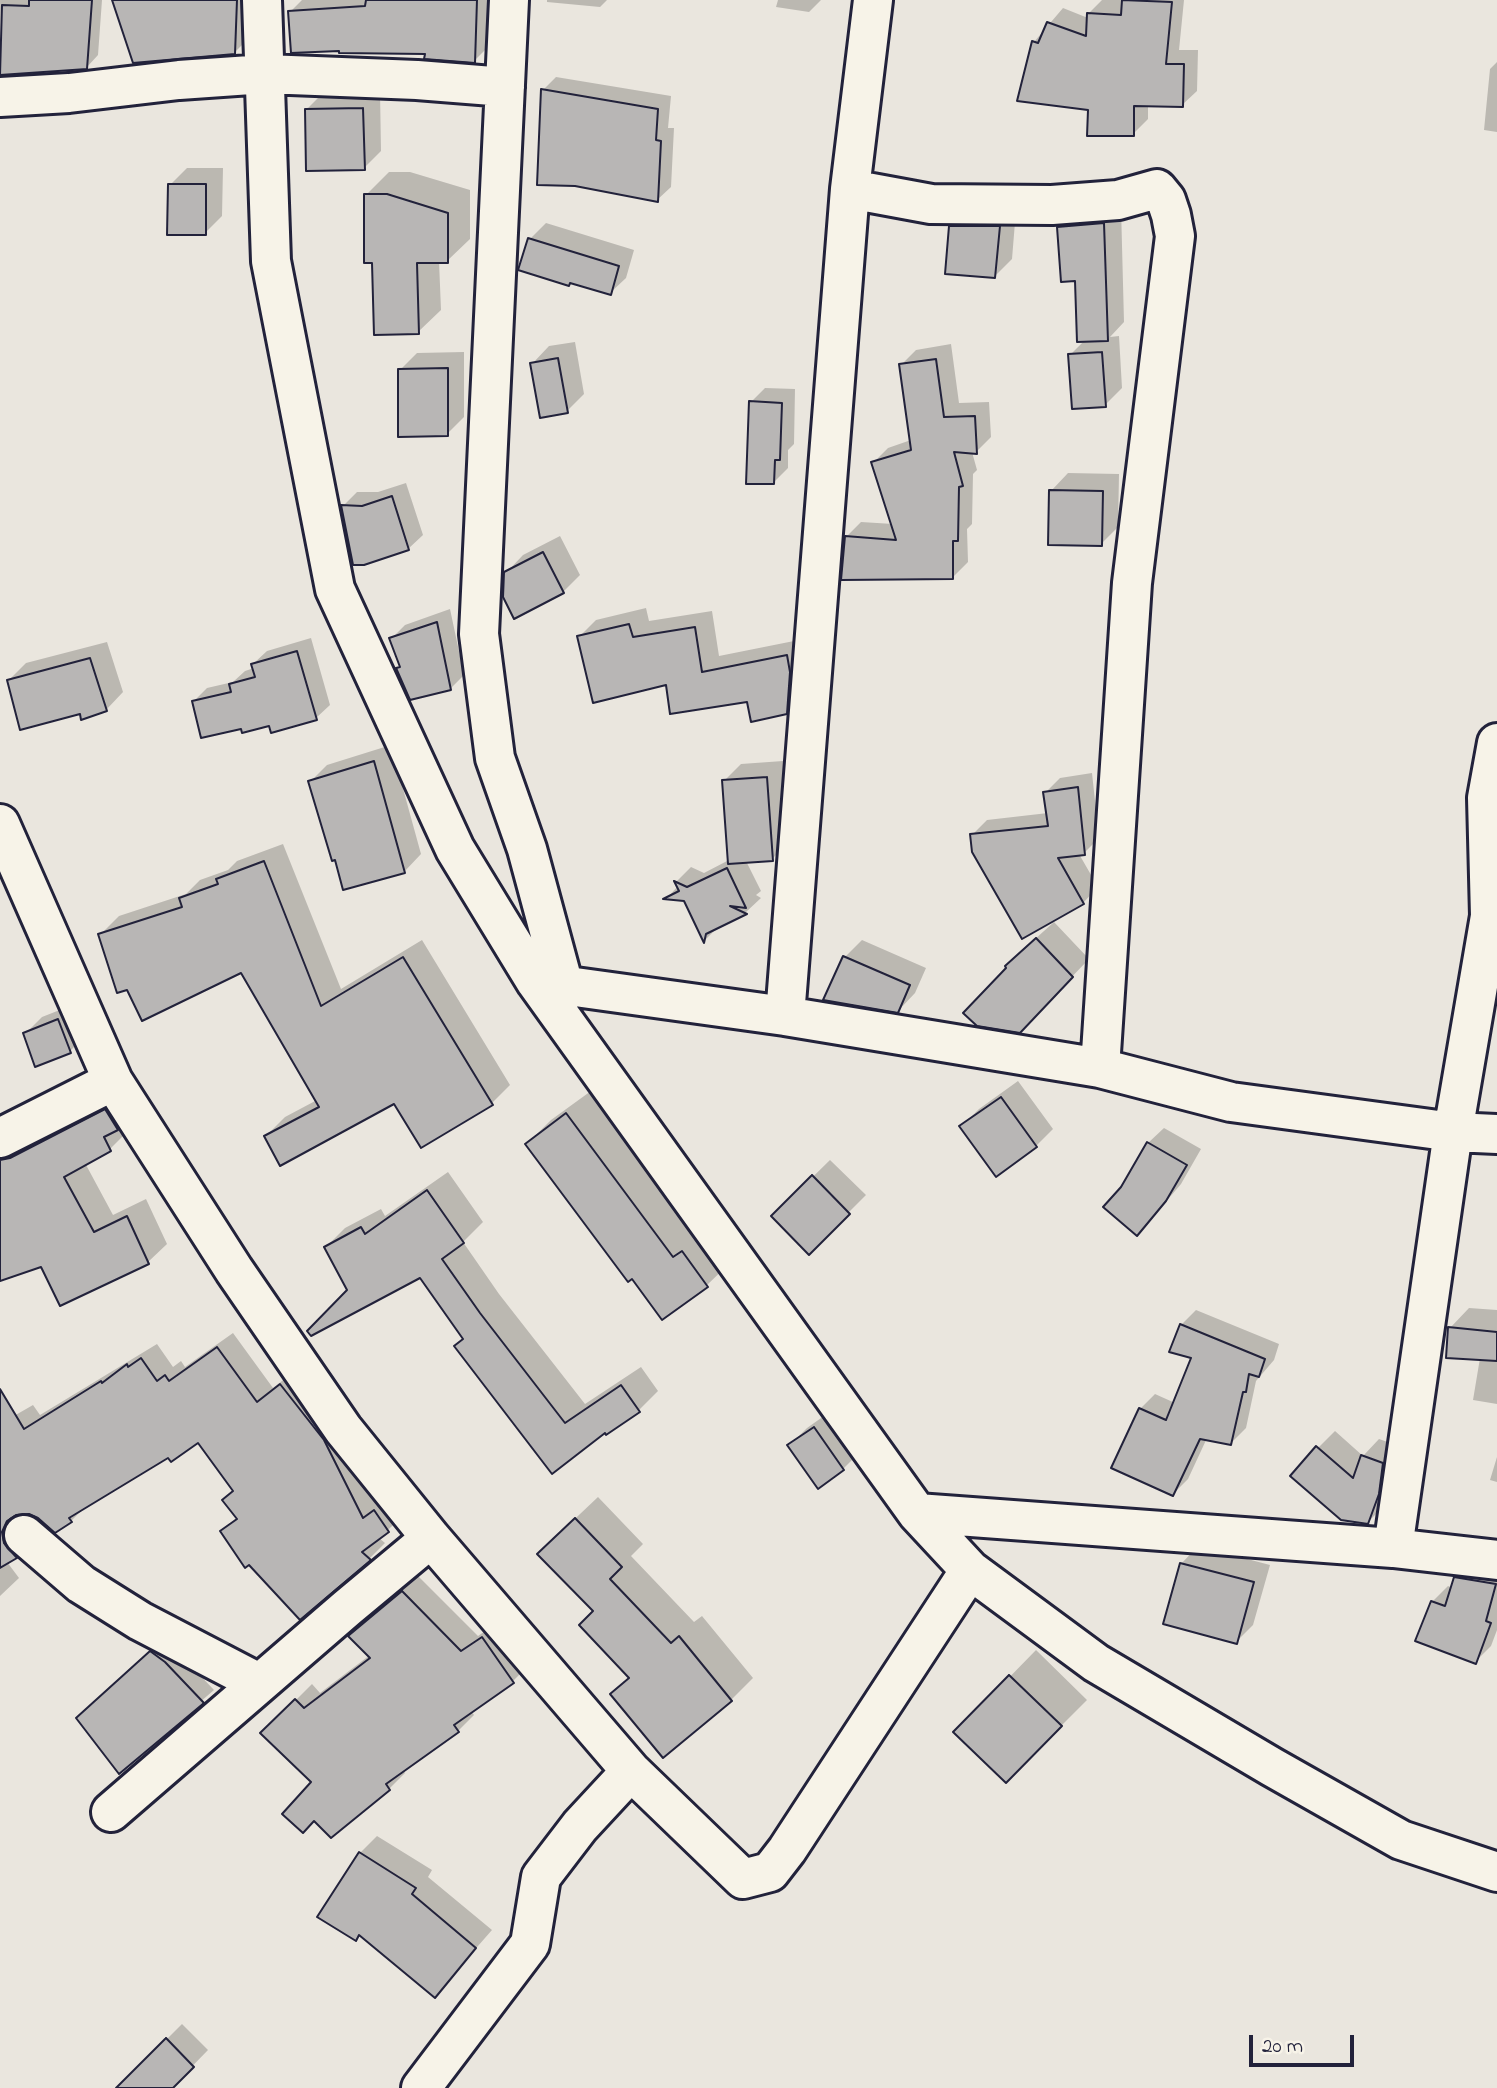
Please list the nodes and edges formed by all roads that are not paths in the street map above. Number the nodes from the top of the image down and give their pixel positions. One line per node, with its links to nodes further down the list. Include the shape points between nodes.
1 (262, 0): 4 (street)
2 (509, 0): 5 (street)
3 (873, 0): 7 (street)
4 (265, 74): 5 (street); 6 (street); 10 (street, via 271,261 335,589 455,849)
5 (505, 87): 10 (street, via 479,634 495,758 527,849)
6 (0, 97)
7 (850, 189): 11 (street); 12 (street, via 930,204 1052,205 1118,201 1157,189 1171,215 1175,236 1132,583)
8 (1497, 743): 14 (street, via 1487,798 1490,916)
9 (0, 824): 13 (street)
10 (550, 984): 11 (street); 17 (street)
11 (785, 1016): 12 (street)
12 (1100, 1068): 14 (street, via 1231,1102)
13 (113, 1081): 16 (street); 19 (street, via 343,1430)
14 (1453, 1132): 15 (street); 20 (street)
15 (1497, 1134)
16 (0, 1138)
17 (917, 1513): 20 (street); 22 (street)
18 (24, 1535): 23 (street, via 81,1584)
19 (431, 1538): 23 (street); 24 (street)
20 (1393, 1548): 21 (street)
21 (1497, 1560)
22 (970, 1570): 24 (street, via 770,1871 743,1879); 26 (street, via 1096,1662 1272,1767 1402,1840)
23 (259, 1684): 25 (street)
24 (631, 1771): 27 (street, via 541,1877 530,1944)
25 (111, 1812)
26 (1497, 1872)
27 (421, 2088)

